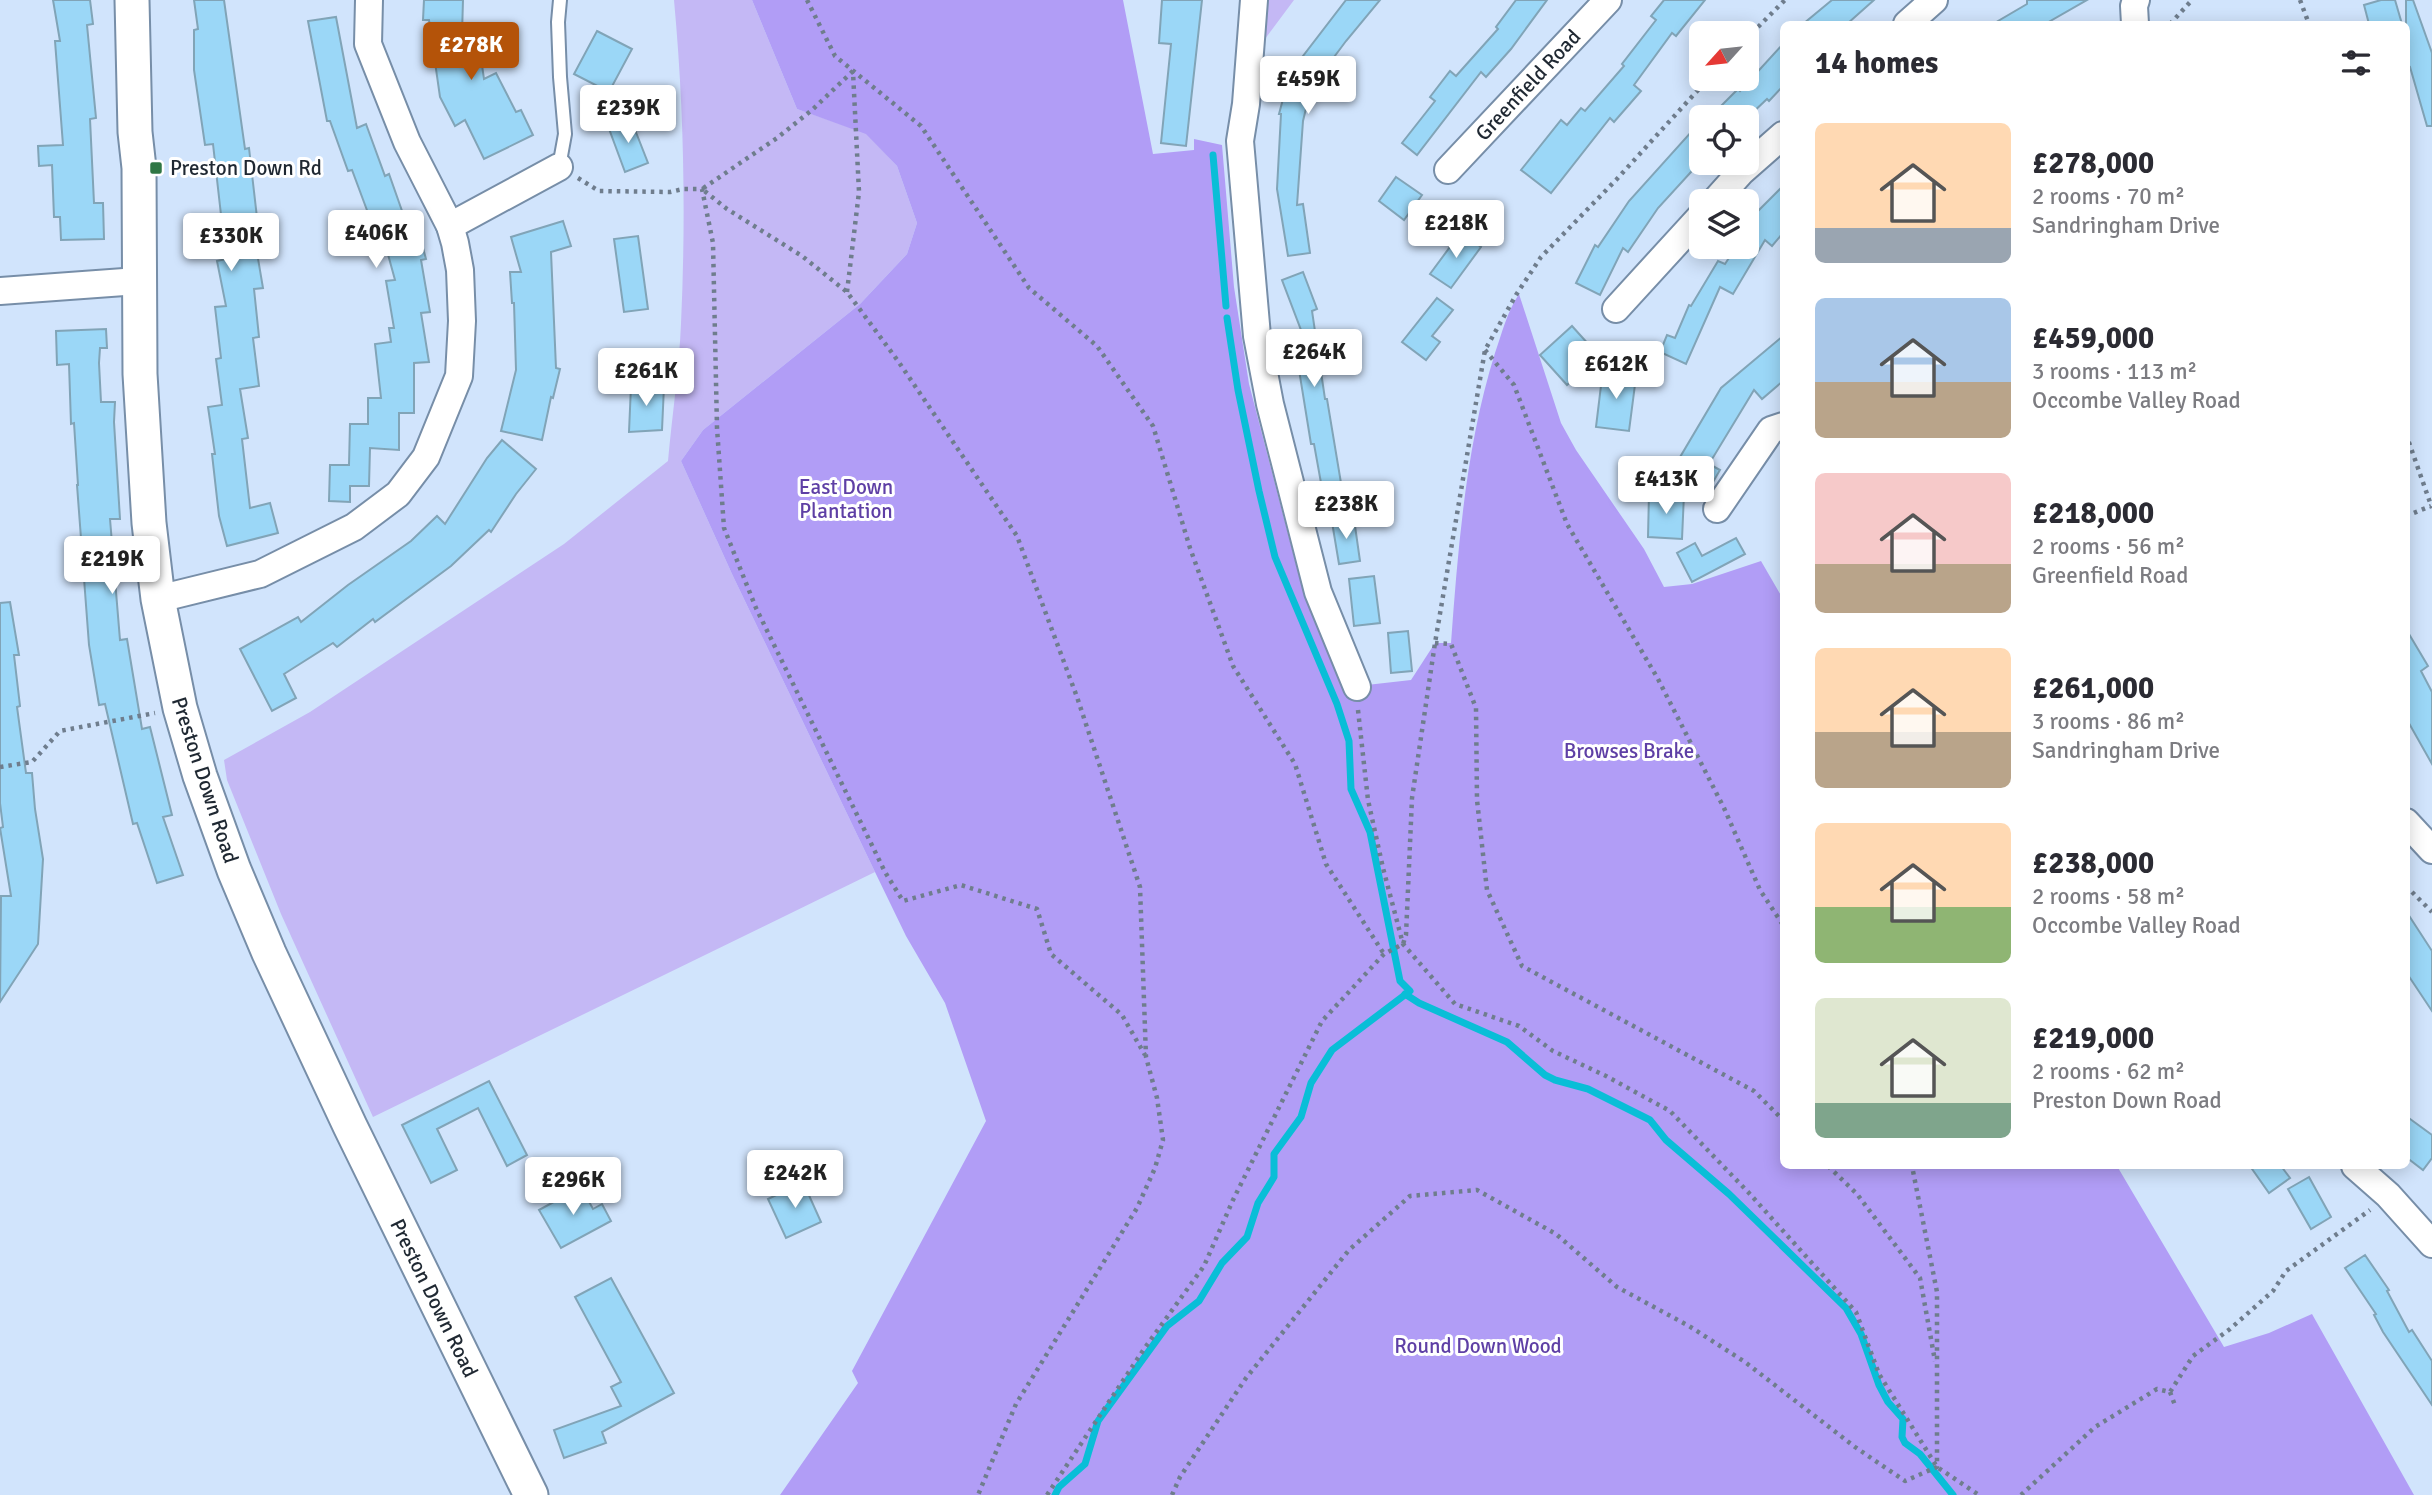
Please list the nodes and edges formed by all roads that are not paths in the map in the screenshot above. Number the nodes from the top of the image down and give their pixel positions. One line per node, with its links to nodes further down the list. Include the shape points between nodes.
1 (132, 0): 16 (street, Preston Down Road)
2 (369, 0): 14 (street, via 368,44 407,142)
3 (560, 0): 11 (lane, via 565,134)
4 (1254, 0): 22 (street, via 1240,141 1257,336 1318,592)
5 (1608, 0): 12 (street, Greenfield Road)
6 (1934, 0): 8 (street)
7 (2136, 0): 9 (street)
8 (1910, 21)
9 (2135, 21)
10 (1780, 138): 13 (street)
11 (559, 167): 14 (street)
12 (1448, 170)
13 (1726, 189)
14 (450, 226): 21 (street, via 460,270 459,376 426,457 398,494 354,527 260,574)
15 (1689, 229): 18 (street)
16 (138, 281): 17 (street); 21 (street, Preston Down Road, via 149,523)
17 (0, 290)
18 (1616, 309)
19 (1780, 427): 20 (street, via 1770,430)
20 (1717, 509)
21 (158, 599): 27 (street, Preston Down Road, via 180,708 234,870 350,1126)
22 (1357, 687)
23 (2410, 826): 24 (street)
24 (2432, 850)
25 (2358, 1169): 26 (street)
26 (2432, 1244)
27 (531, 1495)

